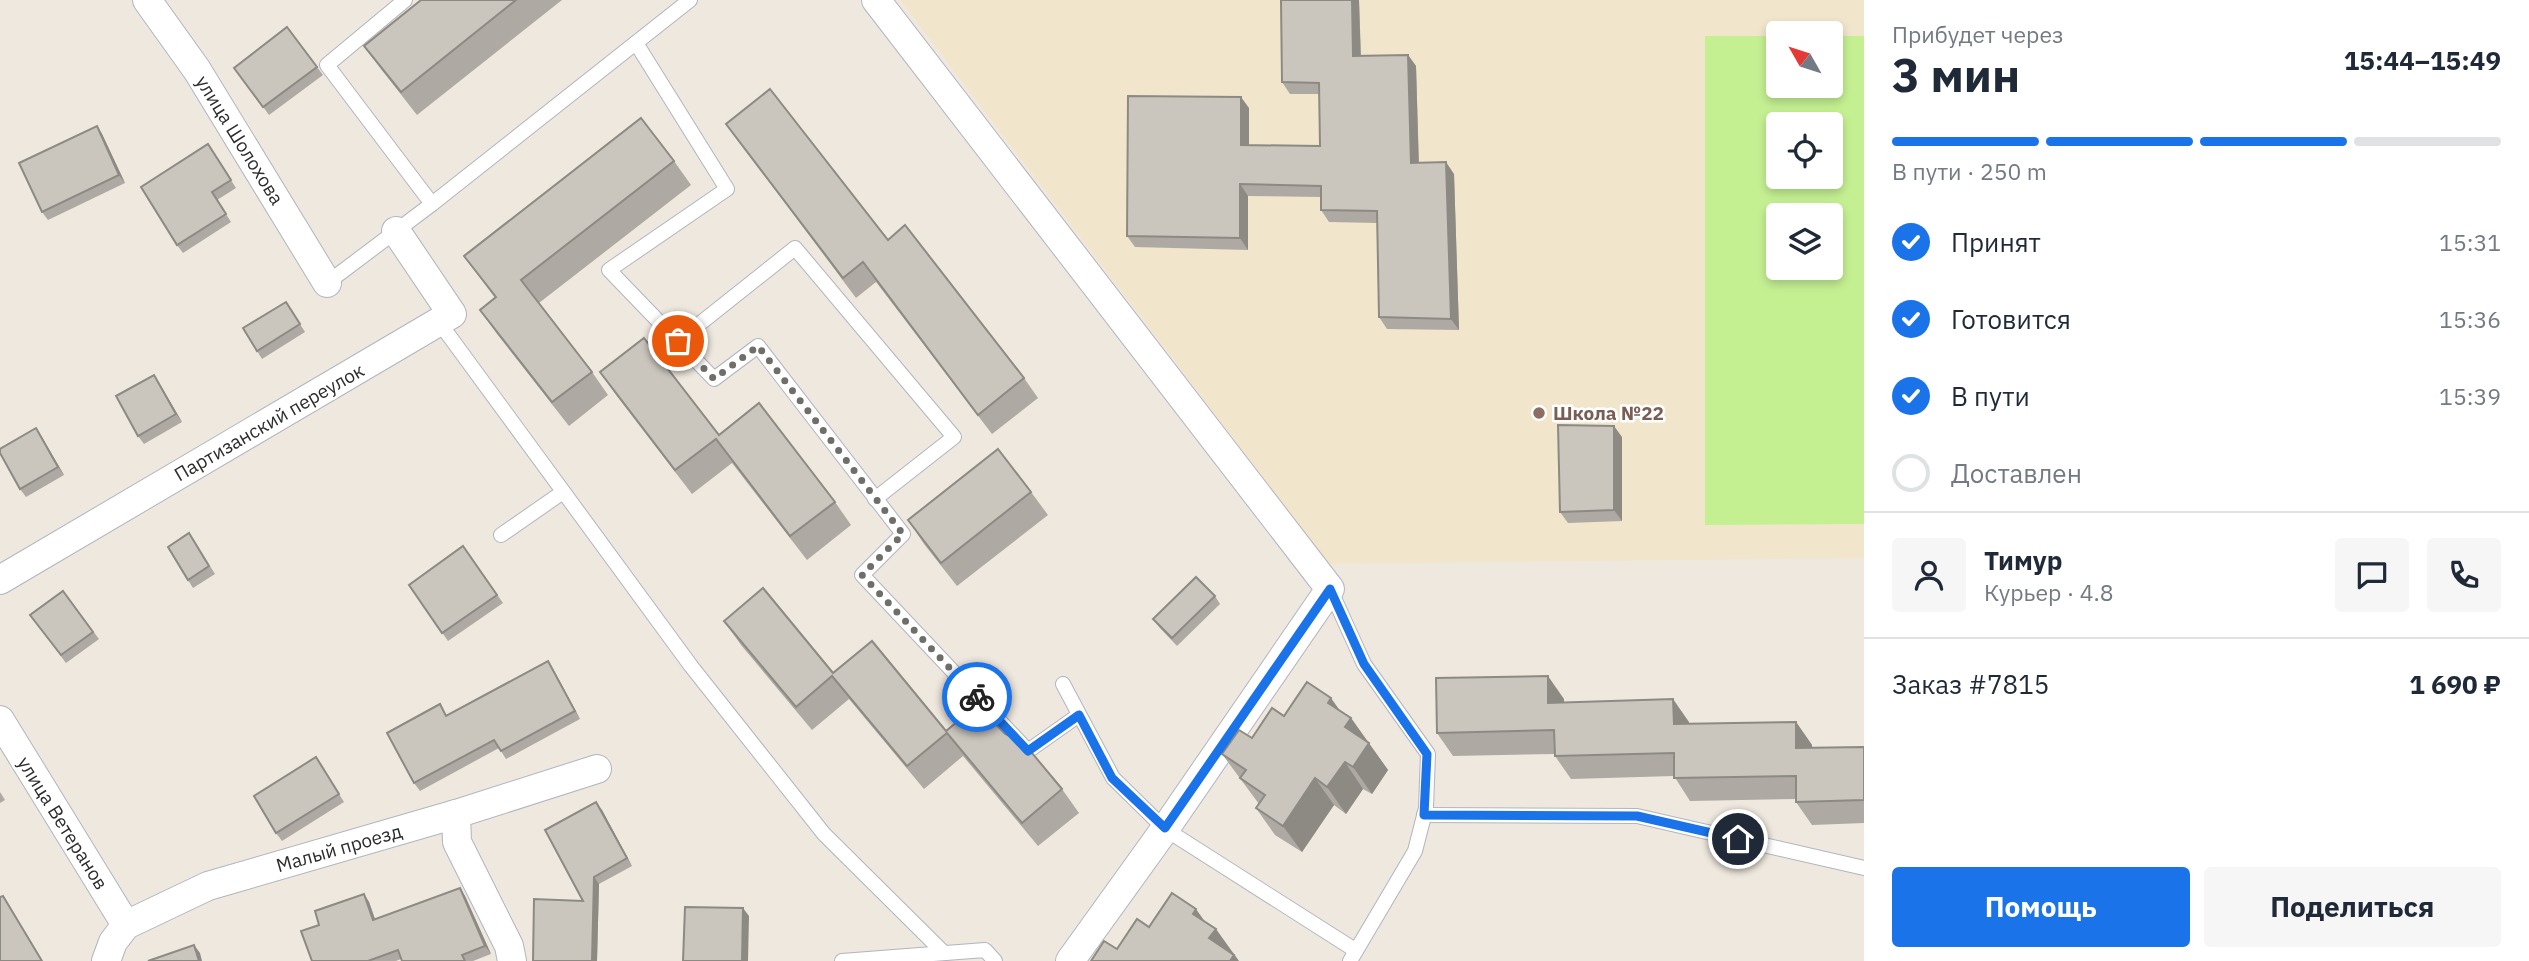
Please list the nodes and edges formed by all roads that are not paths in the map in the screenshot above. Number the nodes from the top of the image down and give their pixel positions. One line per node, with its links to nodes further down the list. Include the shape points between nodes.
1 (147, 0): 8 (street, улица Шолохова, via 197,70)
2 (405, 0): 6 (lane, via 327,65)
3 (690, 0): 5 (lane)
4 (876, 0): 15 (street)
5 (636, 43): 6 (lane); 10 (lane, via 727,189 609,270)
6 (432, 204): 7 (lane)
7 (396, 231): 8 (lane); 9 (street, via 452,314)
8 (327, 283)
9 (439, 322): 11 (lane); 14 (street, Партизанский переулок)
10 (678, 341): 12 (lane, via 714,379 758,346); 12 (lane, via 795,248 954,437)
11 (563, 492): 13 (lane); 25 (lane, via 691,666 824,834)
12 (876, 499): 17 (lane, via 903,534 862,575 1028,751)
13 (501, 535)
14 (0, 580)
15 (1330, 589): 21 (lane, via 1364,664 1427,754); 22 (street)
16 (1063, 684): 17 (lane)
17 (1079, 715): 22 (lane, via 1112,778)
18 (0, 720): 24 (street, улица Ветеранов)
19 (597, 769): 20 (street, Малый проезд)
20 (456, 814): 24 (street, Малый проезд, via 208,886); 28 (street, via 457,842 509,946)
21 (1424, 815): 23 (lane, via 1637,816); 26 (lane, via 1415,851)
22 (1165, 828): 26 (lane); 31 (street)
23 (1864, 868)
24 (126, 925): 27 (street)
25 (944, 953): 29 (lane); 30 (lane, via 985,950)
26 (1352, 955)
27 (106, 961)
28 (512, 961)
29 (842, 961)
30 (995, 961)
31 (1070, 961)

